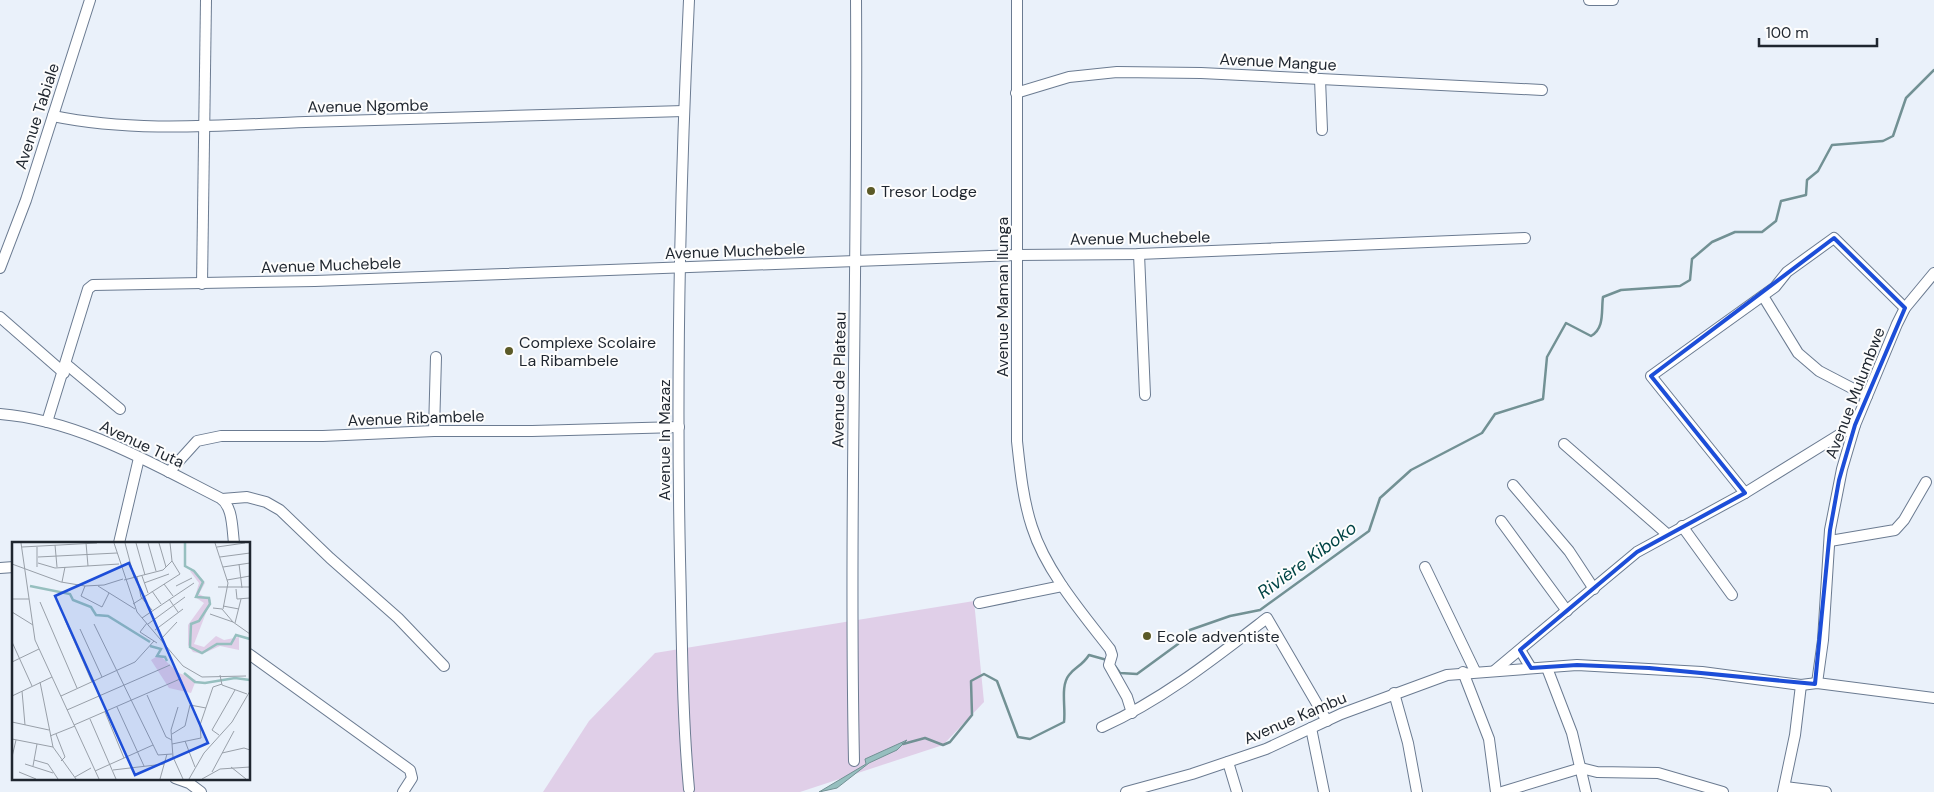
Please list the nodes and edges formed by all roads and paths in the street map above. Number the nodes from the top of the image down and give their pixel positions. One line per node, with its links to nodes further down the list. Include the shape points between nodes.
1 (90, 0): 12 (street, Avenue Tabiale)
2 (206, 0): 13 (street)
3 (689, 0): 11 (street, Avenue In Mazaz)
4 (856, 0): 18 (street, Avenue de Plateau)
5 (1017, 0): 10 (street, Avenue Maman Ilunga)
6 (1589, 0): 7 (street)
7 (1613, 0)
8 (1320, 79): 9 (street, Avenue Mangue); 10 (street, Avenue Mangue, via 1096,72); 14 (street)
9 (1542, 90)
10 (1016, 93): 17 (street, Avenue Maman Ilunga)
11 (684, 111): 13 (street, Avenue Ngombe); 20 (street, Avenue In Mazaz)
12 (53, 116): 13 (street, Avenue Ngombe, via 121,125); 19 (street, Avenue Tabiale)
13 (206, 125): 22 (street)
14 (1322, 130)
15 (1525, 238): 16 (street, Avenue Muchebele)
16 (1138, 254): 17 (street, Avenue Muchebele); 28 (street)
17 (1017, 255): 18 (street, Avenue Muchebele); 50 (street, Avenue Maman Ilunga, via 1018,454 1032,525)
18 (856, 262): 20 (street, Avenue Muchebele); 71 (street, Avenue de Plateau, via 851,620)
19 (0, 268)
20 (679, 268): 22 (street, Avenue Muchebele); 34 (street, Avenue In Mazaz)
21 (1934, 273): 24 (street, Avenue Mulumbwe)
22 (202, 284): 27 (street, Avenue Muchebele, via 91,285)
23 (1763, 296): 24 (street, via 1787,272 1834,238); 29 (street, via 1798,353 1819,371); 41 (street, via 1651,376)
24 (1905, 308): 29 (street, Avenue Mulumbwe)
25 (0, 317): 27 (street)
26 (436, 357): 35 (street)
27 (65, 369): 30 (street); 32 (street, Avenue Muchebele)
28 (1145, 395)
29 (1867, 396): 33 (street, Avenue Mulumbwe)
30 (120, 409)
31 (0, 414): 32 (street, Avenue Tuta)
32 (47, 422): 37 (street, Avenue Tuta)
33 (1856, 425): 41 (street); 46 (street, Avenue Mulumbwe, via 1837,486)
34 (679, 427): 35 (street, Avenue Ribambele); 75 (street, Avenue In Mazaz, via 683,683)
35 (434, 431): 38 (street, Avenue Ribambele, via 210,437 192,445)
36 (1564, 444): 45 (street)
37 (139, 458): 38 (street, Avenue Tuta); 47 (street)
38 (169, 472): 42 (street, Avenue Tuta)
39 (1926, 482): 46 (street, via 1895,530)
40 (1513, 484): 51 (street, via 1569,552)
41 (1745, 493): 44 (street)
42 (222, 499): 48 (street, via 228,507); 57 (street, via 247,497 280,510 398,618)
43 (1501, 521): 54 (street)
44 (1682, 526): 45 (street); 52 (street)
45 (1668, 534): 51 (street, via 1637,552)
46 (1830, 541): 63 (street, Avenue Mulumbwe)
47 (119, 542)
48 (234, 542)
49 (1425, 567): 60 (street)
50 (1062, 586): 53 (street); 67 (street, Avenue Maman Ilunga, via 1110,648 1110,661)
51 (1594, 589): 54 (street)
52 (1732, 595)
53 (979, 602)
54 (1567, 611): 55 (street)
55 (1520, 650): 58 (street); 61 (street)
56 (250, 655): 79 (street, via 410,770 412,778)
57 (444, 666)
58 (1530, 668): 59 (street, Avenue Kambu); 61 (street, Avenue Kambu)
59 (1546, 668): 64 (street, Avenue Kambu, via 1577,665 1649,668); 73 (street, via 1572,733)
60 (1474, 671): 61 (street, Avenue Kambu); 62 (street, Avenue Kambu)
61 (1494, 671)
62 (1463, 672): 65 (street, Avenue Kambu, via 1434,678); 83 (street, via 1489,739)
63 (1817, 684): 64 (street, Avenue Kambu); 66 (street, Avenue Kambu)
64 (1801, 685): 76 (street)
65 (1394, 693): 68 (street, Avenue Kambu); 82 (street)
66 (1934, 698)
67 (1132, 713): 68 (street, via 1192,674 1267,618); 69 (street)
68 (1326, 721): 70 (street, Avenue Kambu)
69 (1102, 727)
70 (1311, 728): 72 (street, Avenue Kambu, via 1277,745); 81 (street)
71 (854, 761)
72 (1228, 762): 77 (street, Avenue Kambu); 80 (street)
73 (1581, 768): 84 (street); 85 (street); 86 (street, via 1597,772 1658,773)
74 (182, 780): 78 (street)
75 (689, 789)
76 (1784, 790): 87 (street)
77 (1130, 791)
78 (201, 792)
79 (403, 792)
80 (1237, 792)
81 (1324, 792)
82 (1417, 792)
83 (1496, 792)
84 (1502, 792)
85 (1586, 792)
86 (1723, 792)
87 (1826, 792)

